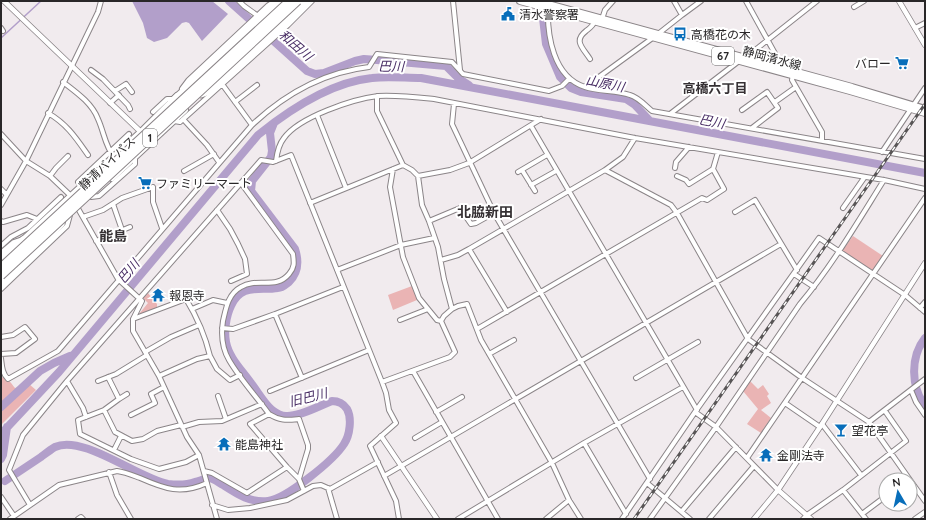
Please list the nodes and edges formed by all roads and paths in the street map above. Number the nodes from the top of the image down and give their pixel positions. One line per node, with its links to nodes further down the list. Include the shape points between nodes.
1 (4, 1): 34 (street)
2 (101, 1): 34 (street)
3 (239, 1): 23 (street)
4 (277, 1): 23 (main road)
5 (282, 1): 51 (highway)
6 (289, 1): 146 (highway, 静清バイパス / 1, bridge)
7 (299, 1): 48 (main road); 150 (highway, 静清バイパス / 1, bridge)
8 (307, 1): 48 (highway, via 209,91)
9 (312, 1): 41 (street)
10 (453, 1): 37 (street)
11 (520, 1): 20 (main road, 静岡清水線 / 67)
12 (537, 1): 20 (main road, 静岡清水線 / 67)
13 (613, 1): 24 (street)
14 (674, 1): 22 (street)
15 (701, 1): 22 (street)
16 (746, 1): 29 (street)
17 (817, 1): 29 (street)
18 (864, 1): 21 (street)
19 (899, 1): 27 (street)
20 (548, 6): 24 (main road, 静岡清水線 / 67); 25 (main road, 静岡清水線 / 67); 39 (street, via 551,43 560,67)
21 (854, 7)
22 (682, 15): 28 (street)
23 (258, 16): 51 (main road, via 189,81)
24 (602, 18): 28 (main road, 静岡清水線 / 67)
25 (595, 21): 28 (main road, 静岡清水線 / 67); 32 (street, via 579,38)
26 (925, 22): 27 (street)
27 (915, 28): 30 (street)
28 (656, 36): 31 (main road, 静岡清水線 / 67); 33 (main road, 静岡清水線 / 67); 43 (street)
29 (768, 39): 31 (street); 35 (street)
30 (925, 45)
31 (746, 58): 33 (street); 35 (main road, 静岡清水線 / 67)
32 (590, 60)
33 (739, 61): 38 (main road, 静岡清水線 / 67); 63 (street)
34 (71, 66): 40 (street); 54 (street)
35 (783, 68): 56 (main road, 静岡清水線 / 67, via 852,87)
36 (91, 70): 46 (street)
37 (460, 71): 39 (street, via 464,74 549,91 562,86); 68 (street, via 452,62 377,54 370,67 336,74 314,82 284,99)
38 (792, 75): 44 (street); 56 (main road, 静岡清水線 / 67)
39 (569, 79): 43 (street)
40 (63, 82): 61 (street); 80 (street, via 91,106)
41 (222, 84): 52 (street); 65 (street)
42 (257, 85): 52 (street)
43 (585, 87): 63 (street, via 631,95 652,111)
44 (796, 87): 53 (street); 75 (street, via 822,132)
45 (925, 88): 56 (street)
46 (115, 91): 47 (street, via 126,84); 49 (street)
47 (132, 92)
48 (201, 94): 67 (main road)
49 (119, 95): 54 (street); 57 (street)
50 (378, 96): 55 (street, via 404,96); 64 (street, via 338,106); 90 (street, via 377,111)
51 (175, 99): 60 (street, via 167,99); 71 (main road)
52 (235, 102): 68 (street)
53 (775, 102): 59 (street, via 766,92); 70 (street, via 778,108)
54 (110, 103): 71 (street)
55 (454, 104): 66 (street); 89 (street, via 452,124)
56 (912, 108): 58 (main road, 静岡清水線 / 67); 62 (main road, 静岡清水線 / 67); 79 (street)
57 (130, 109)
58 (925, 109)
59 (742, 110)
60 (153, 112)
61 (48, 113): 82 (street, via 67,127); 86 (street)
62 (925, 113)
63 (670, 114): 70 (street)
64 (317, 115): 87 (street, via 285,136); 106 (street)
65 (183, 119): 67 (street, via 180,122); 81 (street)
66 (541, 119): 69 (street); 74 (street)
67 (174, 121): 76 (main road)
68 (252, 125): 88 (street)
69 (531, 126): 83 (street); 89 (street)
70 (752, 128): 75 (street)
71 (141, 132): 76 (street); 80 (main road)
72 (1, 134): 86 (street)
73 (129, 134): 80 (street)
74 (635, 138): 77 (street); 95 (street, via 623,157)
75 (822, 141): 79 (street)
76 (151, 142): 118 (main road)
77 (689, 147): 78 (street); 91 (street, via 676,162)
78 (718, 152): 93 (street); 102 (street)
79 (882, 152): 85 (street)
80 (112, 154): 112 (main road)
81 (214, 154): 88 (street); 96 (street)
82 (88, 155)
83 (547, 155): 94 (street); 97 (street)
84 (68, 156): 99 (street)
85 (925, 159)
86 (26, 161): 99 (street); 111 (street)
87 (274, 161): 104 (street, via 261,160); 115 (street, via 291,155)
88 (219, 162): 130 (street)
89 (469, 162): 100 (street, via 450,170); 122 (street)
90 (402, 165): 92 (street); 100 (street)
91 (675, 168)
92 (393, 169): 106 (street); 137 (street, via 390,187)
93 (713, 169): 101 (street, via 689,184); 123 (street, via 724,189 707,200 702,198)
94 (522, 170): 98 (street); 105 (street)
95 (605, 170): 110 (street); 123 (street, via 671,205)
96 (184, 171)
97 (556, 171): 105 (street); 110 (street)
98 (518, 172)
99 (50, 176): 112 (street)
100 (418, 176): 128 (street, via 422,205)
101 (677, 176)
102 (864, 178): 103 (street); 119 (street)
103 (884, 180): 108 (street); 140 (street)
104 (241, 183): 120 (street); 162 (street, via 291,250 294,262 285,279 279,282 255,282 241,286 230,296)
105 (531, 185): 109 (street)
106 (346, 188): 115 (street)
107 (1, 189): 111 (street)
108 (925, 189)
109 (535, 191)
110 (568, 191): 131 (street); 142 (street)
111 (6, 194): 117 (street)
112 (72, 196): 118 (street); 126 (main road)
113 (61, 197): 126 (street)
114 (925, 198): 149 (street)
115 (310, 203): 147 (street)
116 (113, 204): 125 (street); 130 (street, via 153,187 152,202); 132 (street)
117 (1, 205)
118 (78, 208): 124 (main road); 125 (street)
119 (843, 208)
120 (217, 210): 152 (street, via 245,259 247,274); 160 (street)
121 (735, 212): 136 (street, via 755,200)
122 (494, 213): 128 (street, via 471,224 460,208); 131 (street)
123 (677, 213): 142 (street); 153 (street)
124 (68, 217): 150 (main road); 154 (highway); 157 (street, via 67,226)
125 (84, 217): 135 (street)
126 (41, 219): 127 (street, via 27,215); 134 (main road); 138 (street)
127 (1, 221)
128 (429, 222): 133 (street)
129 (130, 227): 132 (street)
130 (162, 228): 151 (street)
131 (503, 229): 139 (street); 158 (street)
132 (122, 230): 135 (street)
133 (434, 238): 137 (street); 144 (street)
134 (23, 240): 141 (main road, via 14,243); 143 (highway)
135 (96, 241): 151 (street)
136 (781, 244): 148 (street); 153 (street)
137 (400, 245): 147 (street); 166 (street, via 419,298)
138 (1, 246)
139 (469, 249): 144 (street); 167 (street)
140 (838, 252): 148 (street, via 819,238); 149 (street); 156 (street)
141 (1, 254)
142 (605, 254): 158 (street); 173 (street)
143 (1, 260)
144 (441, 260): 163 (street)
145 (925, 263): 159 (street)
146 (1, 267)
147 (337, 270): 155 (street)
148 (796, 272): 156 (street); 178 (street)
149 (873, 274): 159 (street); 196 (street)
150 (1, 277)
151 (118, 280): 160 (street); 187 (street, via 58,351 8,379 4,376)
152 (231, 281)
153 (716, 282): 173 (street); 178 (street)
154 (1, 283)
155 (343, 287): 169 (street); 181 (street)
156 (814, 287): 185 (street)
157 (1, 289)
158 (540, 292): 167 (street); 189 (street)
159 (904, 295): 164 (street); 210 (street)
160 (139, 298): 170 (street, via 142,301); 198 (street)
161 (925, 302): 164 (street)
162 (227, 303): 165 (street, via 213,300); 175 (street)
163 (452, 308): 172 (street); 176 (street, via 467,304)
164 (920, 308): 168 (street)
165 (192, 309): 170 (street, via 186,299); 174 (street)
166 (428, 309): 171 (street); 172 (street)
167 (507, 312): 176 (street)
168 (925, 312)
169 (276, 314): 175 (street, via 233,329); 194 (street)
170 (133, 319): 182 (street, via 133,331)
171 (400, 320)
172 (441, 321): 190 (street, via 455,352 450,357)
173 (645, 324): 188 (street); 189 (street)
174 (199, 325): 182 (street, via 171,337); 186 (street)
175 (222, 328): 191 (street, via 224,350 228,360)
176 (477, 329): 184 (street)
177 (1, 337): 183 (street, via 12,335 25,327 35,339 16,353)
178 (748, 339): 185 (street); 214 (street)
179 (514, 340): 184 (street)
180 (698, 342): 188 (street)
181 (369, 350): 194 (street); 200 (street)
182 (146, 353): 192 (street); 193 (street)
183 (1, 354)
184 (489, 354): 209 (street)
185 (766, 354): 196 (street); 227 (street)
186 (210, 356): 191 (street, via 217,369 230,380); 192 (street)
187 (1, 358)
188 (667, 360): 195 (street); 202 (street)
189 (580, 362): 209 (street); 224 (street)
190 (412, 371): 200 (street); 216 (street)
191 (240, 375): 212 (street)
192 (159, 376): 201 (street)
193 (108, 377): 199 (street); 208 (street)
194 (302, 378): 204 (street)
195 (636, 378)
196 (802, 378): 210 (street); 211 (street)
197 (925, 379): 203 (street)
198 (67, 381): 220 (street); 263 (street, via 23,435 9,466 10,473)
199 (98, 381)
200 (382, 382): 229 (street, via 389,410 396,423)
201 (164, 387): 218 (street, via 151,394 155,403); 225 (street)
202 (683, 387): 214 (street); 224 (street)
203 (911, 390): 215 (street); 219 (street)
204 (270, 391)
205 (127, 394): 208 (street)
206 (218, 396): 221 (street)
207 (462, 397): 216 (street)
208 (119, 399): 213 (street)
209 (516, 400): 231 (street); 239 (street)
210 (837, 401): 223 (street); 226 (street)
211 (785, 403): 226 (street); 237 (street)
212 (262, 404): 217 (street); 221 (street)
213 (104, 410): 220 (street); 228 (street, via 115,432)
214 (696, 411): 227 (street); 249 (street)
215 (884, 411): 223 (street); 235 (street, via 906,441)
216 (436, 412): 222 (street)
217 (269, 414): 242 (street, via 250,424); 248 (street, via 283,421 299,419 308,449)
218 (131, 415)
219 (925, 415)
220 (86, 417): 234 (street, via 78,420 80,434)
221 (226, 419): 225 (street)
222 (442, 422): 230 (street); 231 (street)
223 (869, 422): 235 (street)
224 (618, 425): 232 (street); 249 (street)
225 (182, 426): 228 (street, via 157,431 143,439 132,441); 236 (street)
226 (821, 426): 246 (street); 253 (street)
227 (716, 427): 233 (street); 258 (street)
228 (121, 436): 234 (street)
229 (381, 436): 238 (street, via 370,446); 240 (street)
230 (415, 438)
231 (451, 438): 240 (street); 260 (street)
232 (584, 443): 239 (street); 267 (street)
233 (736, 447): 237 (street); 265 (street)
234 (114, 450): 236 (street, via 159,469 186,462)
235 (890, 453): 244 (street); 246 (street)
236 (199, 455): 245 (street)
237 (747, 458): 241 (street)
238 (378, 462): 247 (street); 252 (street)
239 (552, 463): 259 (street); 260 (street)
240 (401, 466): 247 (street); 278 (street)
241 (754, 466): 253 (street); 286 (street)
242 (287, 467): 245 (street, via 247,493 212,473); 248 (street)
243 (109, 472): 250 (street, via 124,472 172,489 195,489); 263 (street, via 59,485); 274 (street, via 116,495)
244 (903, 472)
245 (204, 473): 250 (street)
246 (861, 475): 254 (street)
247 (384, 476): 277 (street, via 396,502)
248 (299, 479): 255 (street)
249 (650, 479): 251 (street)
250 (207, 482): 264 (street)
251 (647, 484): 258 (street); 267 (street)
252 (328, 488): 255 (street, via 321,485 313,486); 276 (street)
253 (778, 490): 269 (street); 287 (street)
254 (844, 490): 268 (street); 269 (street)
255 (304, 491): 264 (street, via 287,500 250,508 228,510)
256 (918, 492): 261 (street)
257 (1, 497): 270 (street)
258 (665, 497): 265 (street); 284 (street)
259 (569, 500): 281 (street); 282 (street)
260 (488, 501): 279 (street); 280 (street)
261 (925, 501)
262 (878, 502): 268 (street)
263 (30, 505): 270 (street)
264 (212, 505): 275 (street)
265 (682, 512): 285 (street)
266 (925, 512): 291 (street)
267 (626, 514): 283 (street)
268 (862, 514): 290 (street)
269 (807, 515): 288 (street); 289 (street)
270 (16, 517): 271 (street)
271 (10, 519)
272 (78, 519): 273 (street)
273 (82, 519)
274 (131, 519)
275 (217, 519)
276 (337, 519)
277 (400, 519)
278 (437, 519)
279 (458, 519)
280 (498, 519)
281 (546, 519)
282 (582, 519)
283 (622, 519)
284 (650, 519)
285 (690, 519)
286 (709, 519)
287 (754, 519)
288 (803, 519)
289 (811, 519)
290 (866, 519)
291 (915, 519)

